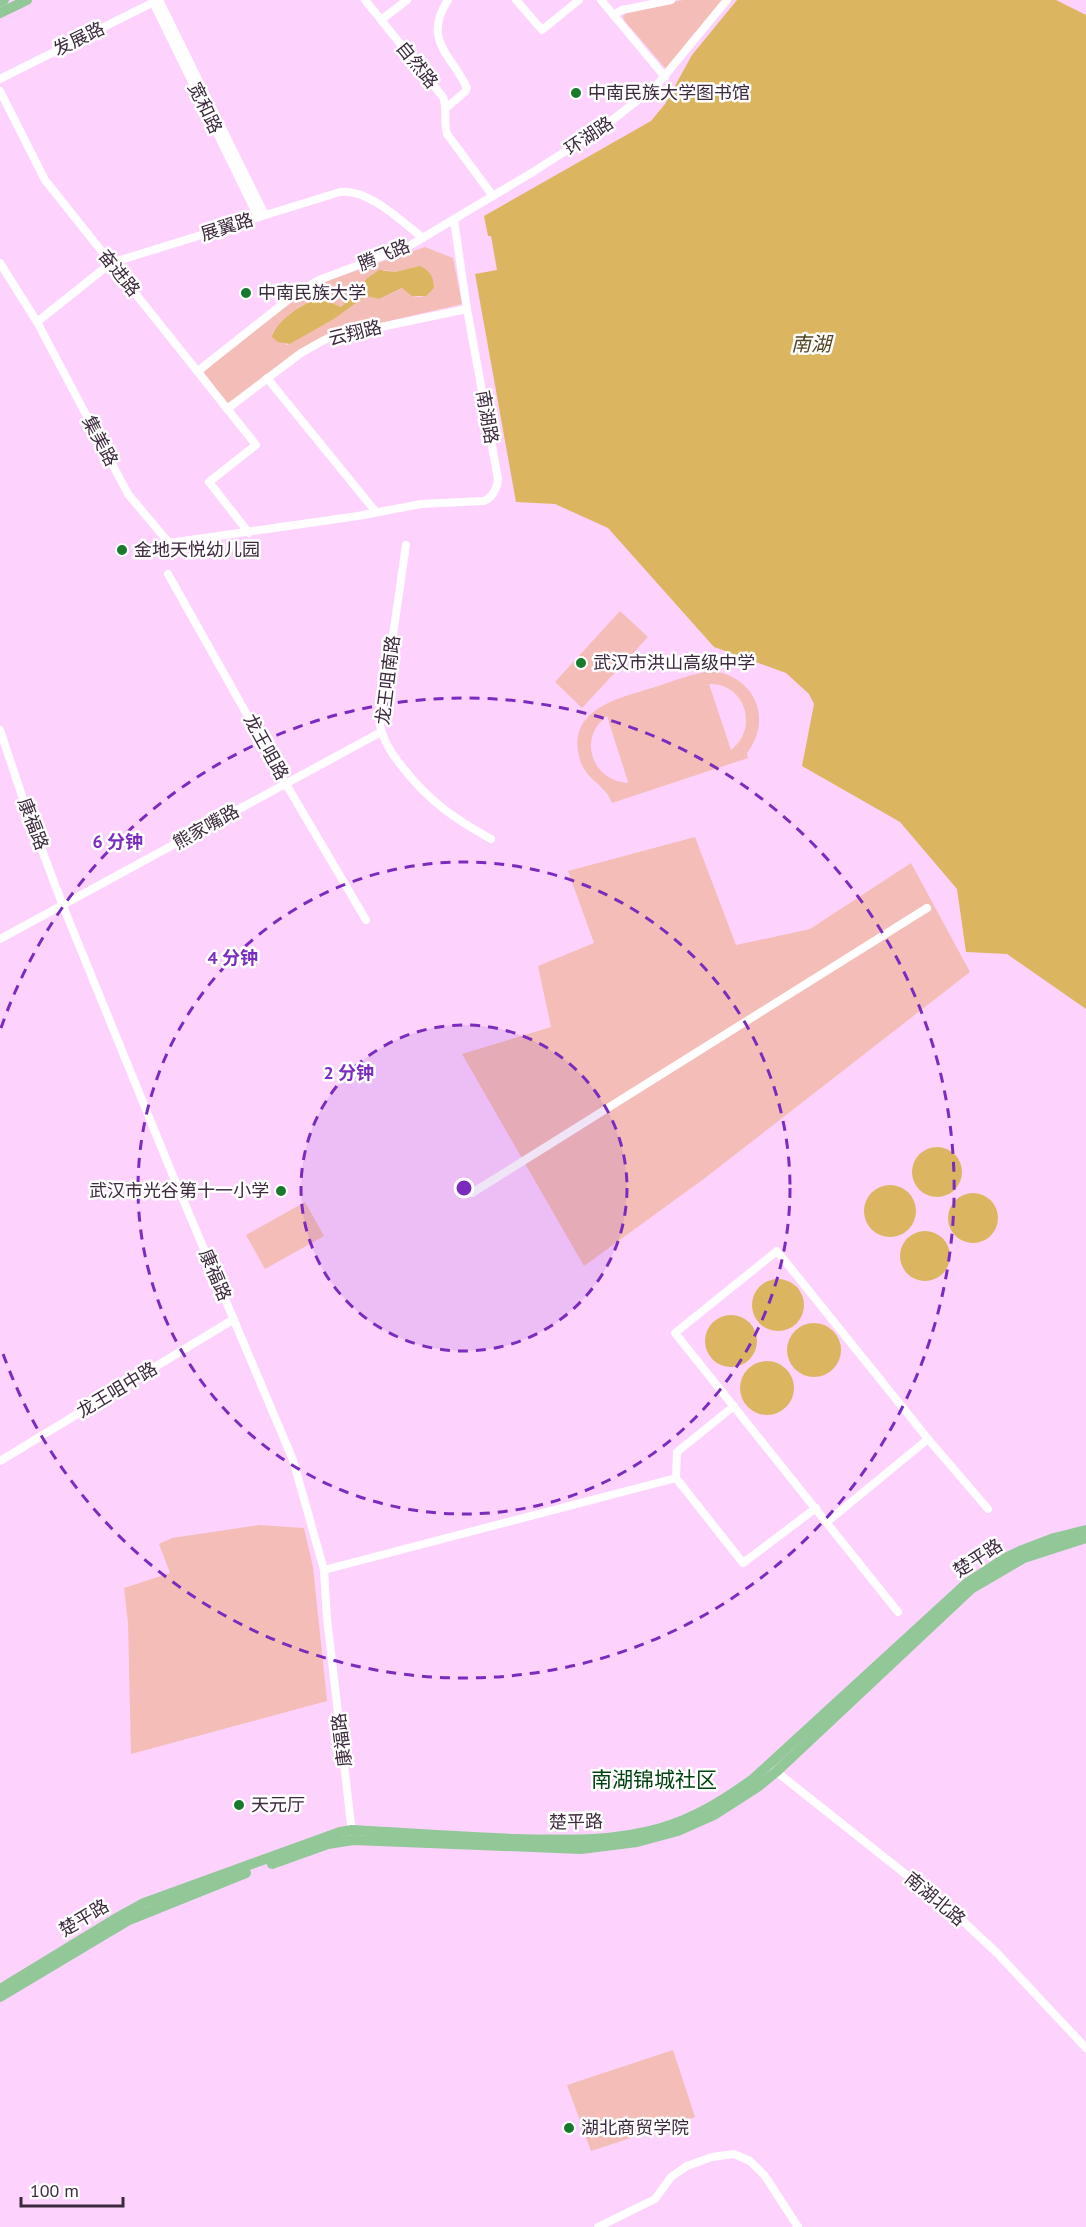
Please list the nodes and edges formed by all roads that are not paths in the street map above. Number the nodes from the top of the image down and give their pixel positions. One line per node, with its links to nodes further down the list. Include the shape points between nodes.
1 (4, 0): 11 (main road)
2 (27, 0): 13 (main road)
3 (365, 0): 15 (street, 自然路)
4 (407, 0): 15 (street)
5 (448, 0): 19 (street, via 440,17 438,40 467,88)
6 (516, 0): 7 (street, via 542,30)
7 (579, 0)
8 (601, 0): 14 (street)
9 (671, 0): 14 (street)
10 (727, 0): 16 (street, 环湖路)
11 (0, 2)
12 (158, 2): 17 (street, 发展路); 21 (street, 宽和路)
13 (0, 13)
14 (613, 15): 16 (street)
15 (381, 20): 19 (street, 自然路, via 442,97)
16 (665, 77): 20 (street, 环湖路, via 606,125)
17 (0, 79)
18 (0, 91): 25 (street, 奋进路, via 45,180)
19 (446, 108): 20 (street, 自然路, via 447,134)
20 (493, 196): 22 (street, 环湖路)
21 (262, 216): 23 (street, 展翼路, via 340,192 353,192 371,199); 25 (street, 展翼路)
22 (454, 220): 23 (street, 腾飞路); 26 (street, 南湖路)
23 (423, 238): 28 (street, 腾飞路, via 298,291)
24 (0, 263): 27 (street, 集美路)
25 (111, 263): 27 (street, 展翼路); 28 (street, 奋进路)
26 (467, 309): 29 (street, 云翔路, via 336,335 307,349); 31 (street, 南湖路, via 497,485 484,501 421,504)
27 (38, 322): 32 (street, 集美路, via 128,494 169,543)
28 (198, 371): 30 (street, 奋进路)
29 (267, 378): 30 (street, 云翔路); 31 (street)
30 (227, 409): 32 (street, 奋进路, via 256,445 209,482)
31 (376, 512): 32 (street, 南湖路)
32 (249, 533)
33 (406, 545): 36 (street, 龙王咀南路)
34 (168, 573): 37 (street, 龙王咀路)
35 (0, 730): 39 (street, 康福路)
36 (381, 732): 37 (street, 熊家嘴路); 38 (street, 龙王咀南路, via 394,756 427,796 453,817)
37 (286, 784): 39 (street, 熊家嘴路); 41 (street, 龙王咀路)
38 (491, 838)
39 (63, 906): 42 (street, 熊家嘴路); 44 (street, 康福路)
40 (927, 908): 43 (street)
41 (366, 920)
42 (0, 939)
43 (472, 1193)
44 (234, 1319): 47 (street, 龙王咀中路); 54 (street, 康福路, via 293,1460)
45 (734, 1406): 46 (street, via 675,1333 777,1251); 48 (street, via 677,1452); 49 (street)
46 (928, 1439): 50 (street); 51 (street)
47 (0, 1461)
48 (676, 1478): 49 (street, via 743,1563); 54 (street)
49 (816, 1508): 51 (street)
50 (988, 1509)
51 (827, 1522): 55 (street)
52 (1086, 1530): 56 (main road, 楚平路, via 1020,1551 967,1583)
53 (1086, 1538): 56 (main road, 楚平路, via 1024,1558 971,1590)
54 (324, 1570): 57 (street, 康福路)
55 (898, 1612)
56 (773, 1769): 57 (main road, 楚平路, via 759,1786 714,1815 678,1831 637,1842 580,1849); 60 (street, 南湖北路, via 952,1911)
57 (352, 1835): 58 (main road, 楚平路, via 309,1843 144,1903); 59 (main road, 楚平路, via 148,1910)
58 (0, 1989)
59 (0, 1997)
60 (1086, 2048)
61 (598, 2227): 62 (street, via 655,2199 671,2177 687,2166 734,2154 750,2161 765,2176)
62 (798, 2227)

